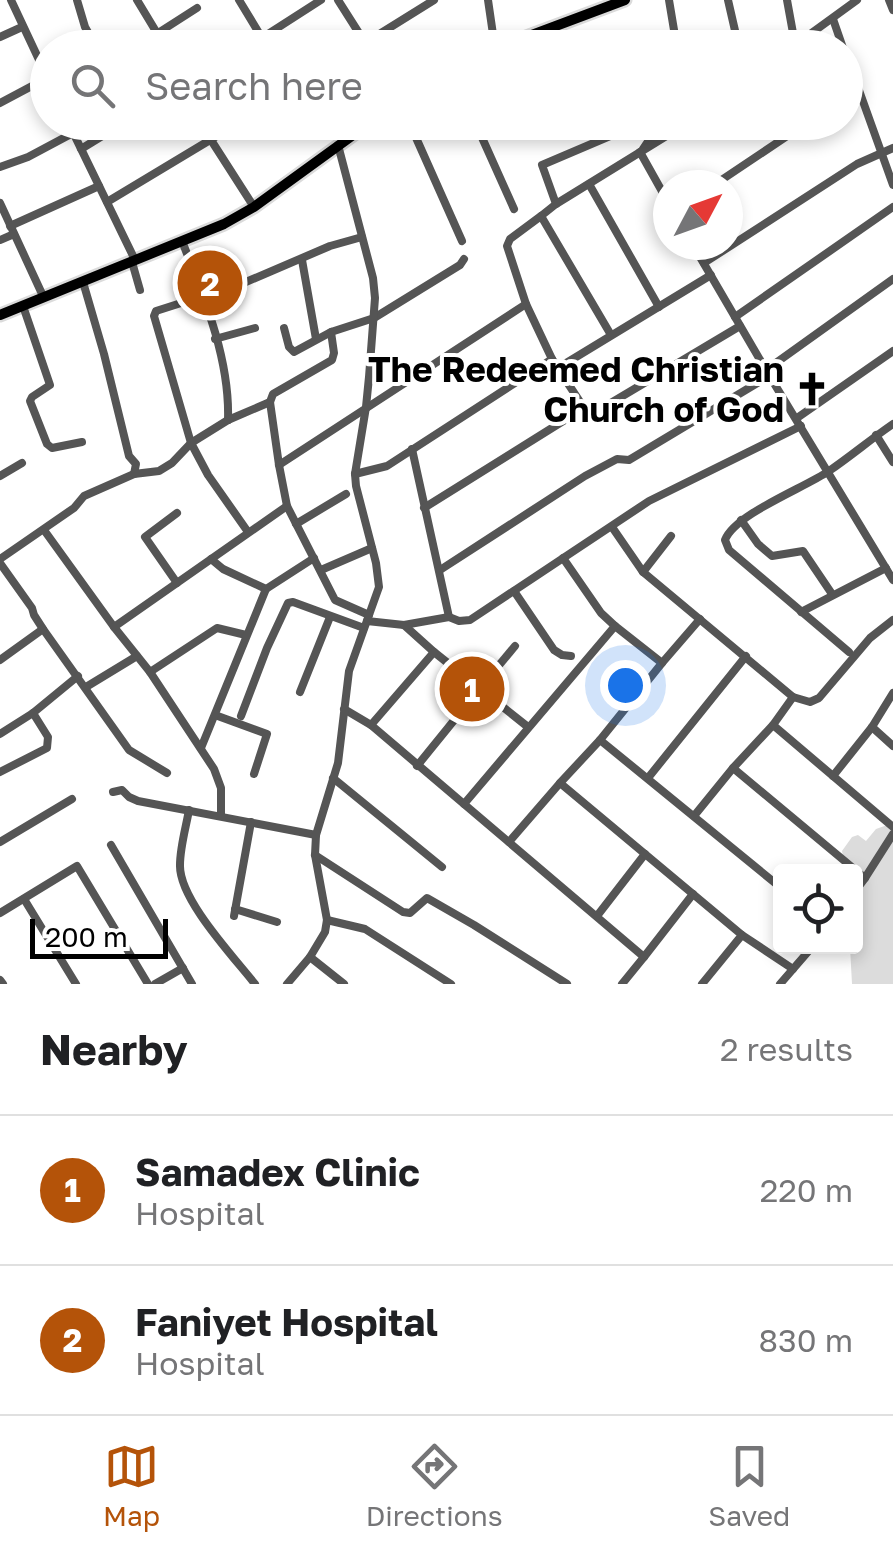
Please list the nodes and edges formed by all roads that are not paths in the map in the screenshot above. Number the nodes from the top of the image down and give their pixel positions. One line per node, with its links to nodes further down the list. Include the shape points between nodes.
1 (11, 0): 20 (street)
2 (77, 0): 21 (street)
3 (136, 0): 22 (street)
4 (239, 0): 24 (street)
5 (321, 0): 15 (street)
6 (338, 0): 26 (street)
7 (434, 0): 27 (street)
8 (488, 0): 28 (street)
9 (625, 0): 29 (main road)
10 (669, 0): 30 (street)
11 (728, 0): 31 (street)
12 (787, 0): 32 (street)
13 (858, 0): 16 (street)
14 (889, 0): 18 (street)
15 (310, 3): 25 (street)
16 (847, 4): 19 (street)
17 (198, 8): 23 (street)
18 (893, 10)
19 (833, 19): 33 (street); 34 (street)
20 (22, 27): 35 (street); 36 (street)
21 (87, 30)
22 (156, 30)
23 (163, 30)
24 (257, 30)
25 (273, 30)
26 (353, 30)
27 (384, 30)
28 (493, 30)
29 (545, 30)
30 (674, 30)
31 (735, 30)
32 (791, 30)
33 (817, 30)
34 (837, 30)
35 (0, 37)
36 (30, 43)
37 (30, 87): 38 (street)
38 (0, 103)
39 (863, 103): 55 (street)
40 (60, 140): 56 (street)
41 (77, 140): 53 (street)
42 (96, 140): 53 (street)
43 (211, 140): 63 (street); 65 (street)
44 (345, 140): 51 (main road)
45 (417, 140): 72 (street)
46 (483, 140): 67 (street)
47 (601, 140): 64 (street, via 542,165)
48 (648, 140): 54 (street)
49 (660, 140): 54 (street)
50 (781, 140): 57 (street)
51 (338, 145): 65 (main road); 70 (street)
52 (893, 148): 55 (street)
53 (81, 150): 60 (street)
54 (640, 152): 58 (street); 59 (street)
55 (880, 152): 61 (street); 78 (street)
56 (0, 167)
57 (736, 170)
58 (653, 175)
59 (589, 184): 64 (street); 87 (street)
60 (99, 186): 63 (street); 69 (street)
61 (893, 186)
62 (0, 202): 69 (street)
63 (107, 202): 77 (street)
64 (556, 204): 68 (street)
65 (254, 206): 73 (main road)
66 (893, 207): 90 (street)
67 (514, 209)
68 (541, 216): 85 (street, via 507,246); 94 (street)
69 (12, 230): 71 (street); 83 (street)
70 (362, 237): 75 (street); 89 (street)
71 (0, 240)
72 (462, 240)
73 (182, 242): 77 (main road); 84 (street)
74 (464, 258): 89 (street)
75 (302, 260): 84 (street); 96 (street)
76 (702, 260): 78 (street)
77 (134, 261): 81 (main road); 82 (street)
78 (704, 263): 79 (street)
79 (711, 275): 87 (street); 90 (street)
80 (893, 278): 100 (street)
81 (82, 282): 83 (main road); 115 (street)
82 (140, 290)
83 (42, 296): 86 (main road)
84 (204, 298): 95 (street); 109 (street, via 154,314)
85 (526, 304): 98 (street); 102 (street)
86 (23, 306): 88 (main road); 108 (street, via 50,386 30,401 46,444)
87 (659, 306): 94 (street)
88 (0, 315)
89 (374, 318): 93 (street); 102 (street)
90 (738, 322): 100 (street); 103 (street, via 594,413)
91 (255, 328): 95 (street)
92 (284, 328): 96 (street, via 291,351)
93 (331, 332): 96 (street); 101 (street, via 332,360)
94 (610, 335): 99 (street)
95 (215, 338): 104 (street, via 229,392)
96 (316, 338)
97 (893, 351): 105 (street)
98 (552, 359): 99 (street); 110 (street)
99 (558, 368): 103 (street)
100 (768, 373): 105 (street); 135 (street, via 629,460 584,476)
101 (270, 402): 104 (street); 113 (street)
102 (366, 407): 113 (street); 116 (street)
103 (584, 408): 120 (street)
104 (228, 420): 109 (street)
105 (799, 422): 114 (street); 124 (street)
106 (893, 424): 107 (street)
107 (876, 435): 111 (street); 114 (street)
108 (82, 442)
109 (191, 443): 115 (street, via 158,472); 126 (street)
110 (412, 449): 116 (street, via 387,466); 120 (street)
111 (893, 462)
112 (22, 463): 117 (street)
113 (278, 465): 119 (street)
114 (828, 472): 122 (street); 133 (street)
115 (134, 474): 125 (street, via 84,496)
116 (355, 474): 128 (street)
117 (0, 476)
118 (346, 494): 123 (street)
119 (288, 506): 123 (street); 126 (street)
120 (424, 508): 135 (street)
121 (177, 512): 138 (street, via 145,537)
122 (742, 520): 141 (street, via 772,556 803,551); 142 (street, via 726,537 729,550)
123 (296, 524): 129 (street)
124 (612, 527): 130 (street); 136 (street)
125 (44, 530): 132 (street); 150 (street)
126 (248, 532): 131 (street)
127 (671, 536): 136 (street)
128 (372, 548): 134 (street); 147 (street, via 378,588)
129 (314, 558): 134 (street); 139 (street)
130 (563, 558): 140 (street); 149 (street)
131 (211, 559): 138 (street); 139 (street)
132 (0, 561): 151 (street)
133 (886, 568): 137 (street); 141 (street)
134 (320, 570): 147 (street, via 336,602)
135 (440, 570): 144 (street)
136 (643, 572): 145 (street)
137 (893, 580)
138 (177, 583): 150 (street)
139 (266, 589): 152 (street)
140 (514, 591): 144 (street, via 470,620); 157 (street, via 554,650)
141 (832, 594): 142 (street)
142 (800, 612): 155 (street)
143 (330, 617): 147 (street); 165 (street); 172 (street, via 288,603)
144 (448, 617): 148 (street)
145 (700, 618): 158 (street); 160 (street)
146 (893, 620): 167 (street, via 814,701)
147 (367, 622): 148 (street); 168 (street, via 349,670)
148 (404, 625): 154 (street)
149 (615, 626): 160 (street); 175 (street)
150 (114, 627): 156 (street)
151 (43, 629): 159 (street); 162 (street)
152 (246, 636): 161 (street, via 217,628); 171 (street)
153 (515, 646): 164 (street)
154 (434, 652): 164 (street); 173 (street)
155 (849, 652)
156 (138, 656): 161 (street); 163 (street)
157 (571, 656)
158 (746, 656): 167 (street); 188 (street)
159 (0, 660)
160 (662, 663): 178 (street)
161 (150, 672): 180 (street)
162 (78, 676): 163 (street); 169 (street)
163 (86, 688): 184 (street, via 134,755)
164 (480, 688): 175 (street)
165 (300, 692)
166 (893, 693): 176 (street)
167 (794, 697): 174 (street)
168 (344, 709): 173 (street); 187 (street)
169 (33, 713): 177 (street); 183 (street, via 48,737 47,748)
170 (460, 714): 181 (street)
171 (215, 715): 180 (street); 185 (street, via 267,734)
172 (241, 716)
173 (371, 725): 181 (street)
174 (774, 725): 182 (street); 186 (street)
175 (528, 727): 192 (street)
176 (872, 727): 179 (street); 186 (street)
177 (0, 734)
178 (600, 740): 188 (street); 189 (street)
179 (893, 746)
180 (201, 748): 194 (street, via 218,778)
181 (418, 766): 192 (street)
182 (733, 768): 195 (street); 205 (street)
183 (0, 772)
184 (167, 773)
185 (254, 774)
186 (833, 776): 197 (street)
187 (333, 778): 198 (street); 204 (street)
188 (648, 778): 195 (street)
189 (560, 783): 200 (street); 202 (street)
190 (113, 792): 193 (street)
191 (72, 799): 199 (street)
192 (464, 804): 200 (street)
193 (189, 810): 194 (street); 223 (street, via 181,878 193,904)
194 (221, 815): 196 (street)
195 (694, 816): 206 (street)
196 (250, 822): 198 (street); 213 (street, via 234,913)
197 (893, 830): 205 (street)
198 (316, 835): 203 (street)
199 (0, 842)
200 (509, 842): 211 (street)
201 (111, 845): 218 (street)
202 (646, 854): 208 (street); 211 (street)
203 (315, 855): 212 (street); 227 (street, via 403,912 427,898)
204 (442, 867)
205 (865, 878): 207 (street)
206 (773, 881)
207 (863, 881)
208 (693, 894): 214 (street); 217 (street)
209 (24, 899): 210 (street); 220 (street); 221 (street, via 77,866)
210 (0, 913)
211 (598, 916): 217 (street)
212 (327, 920): 216 (street); 226 (street, via 366,929)
213 (278, 922)
214 (742, 934): 219 (street); 229 (street)
215 (806, 954): 219 (street)
216 (310, 957): 224 (street); 225 (street)
217 (644, 957): 228 (street)
218 (183, 968): 221 (street); 222 (street)
219 (793, 969): 230 (street)
220 (76, 984)
221 (151, 984)
222 (192, 984)
223 (255, 984)
224 (286, 984)
225 (344, 984)
226 (451, 984)
227 (567, 984)
228 (622, 984)
229 (702, 984)
230 (780, 984)

